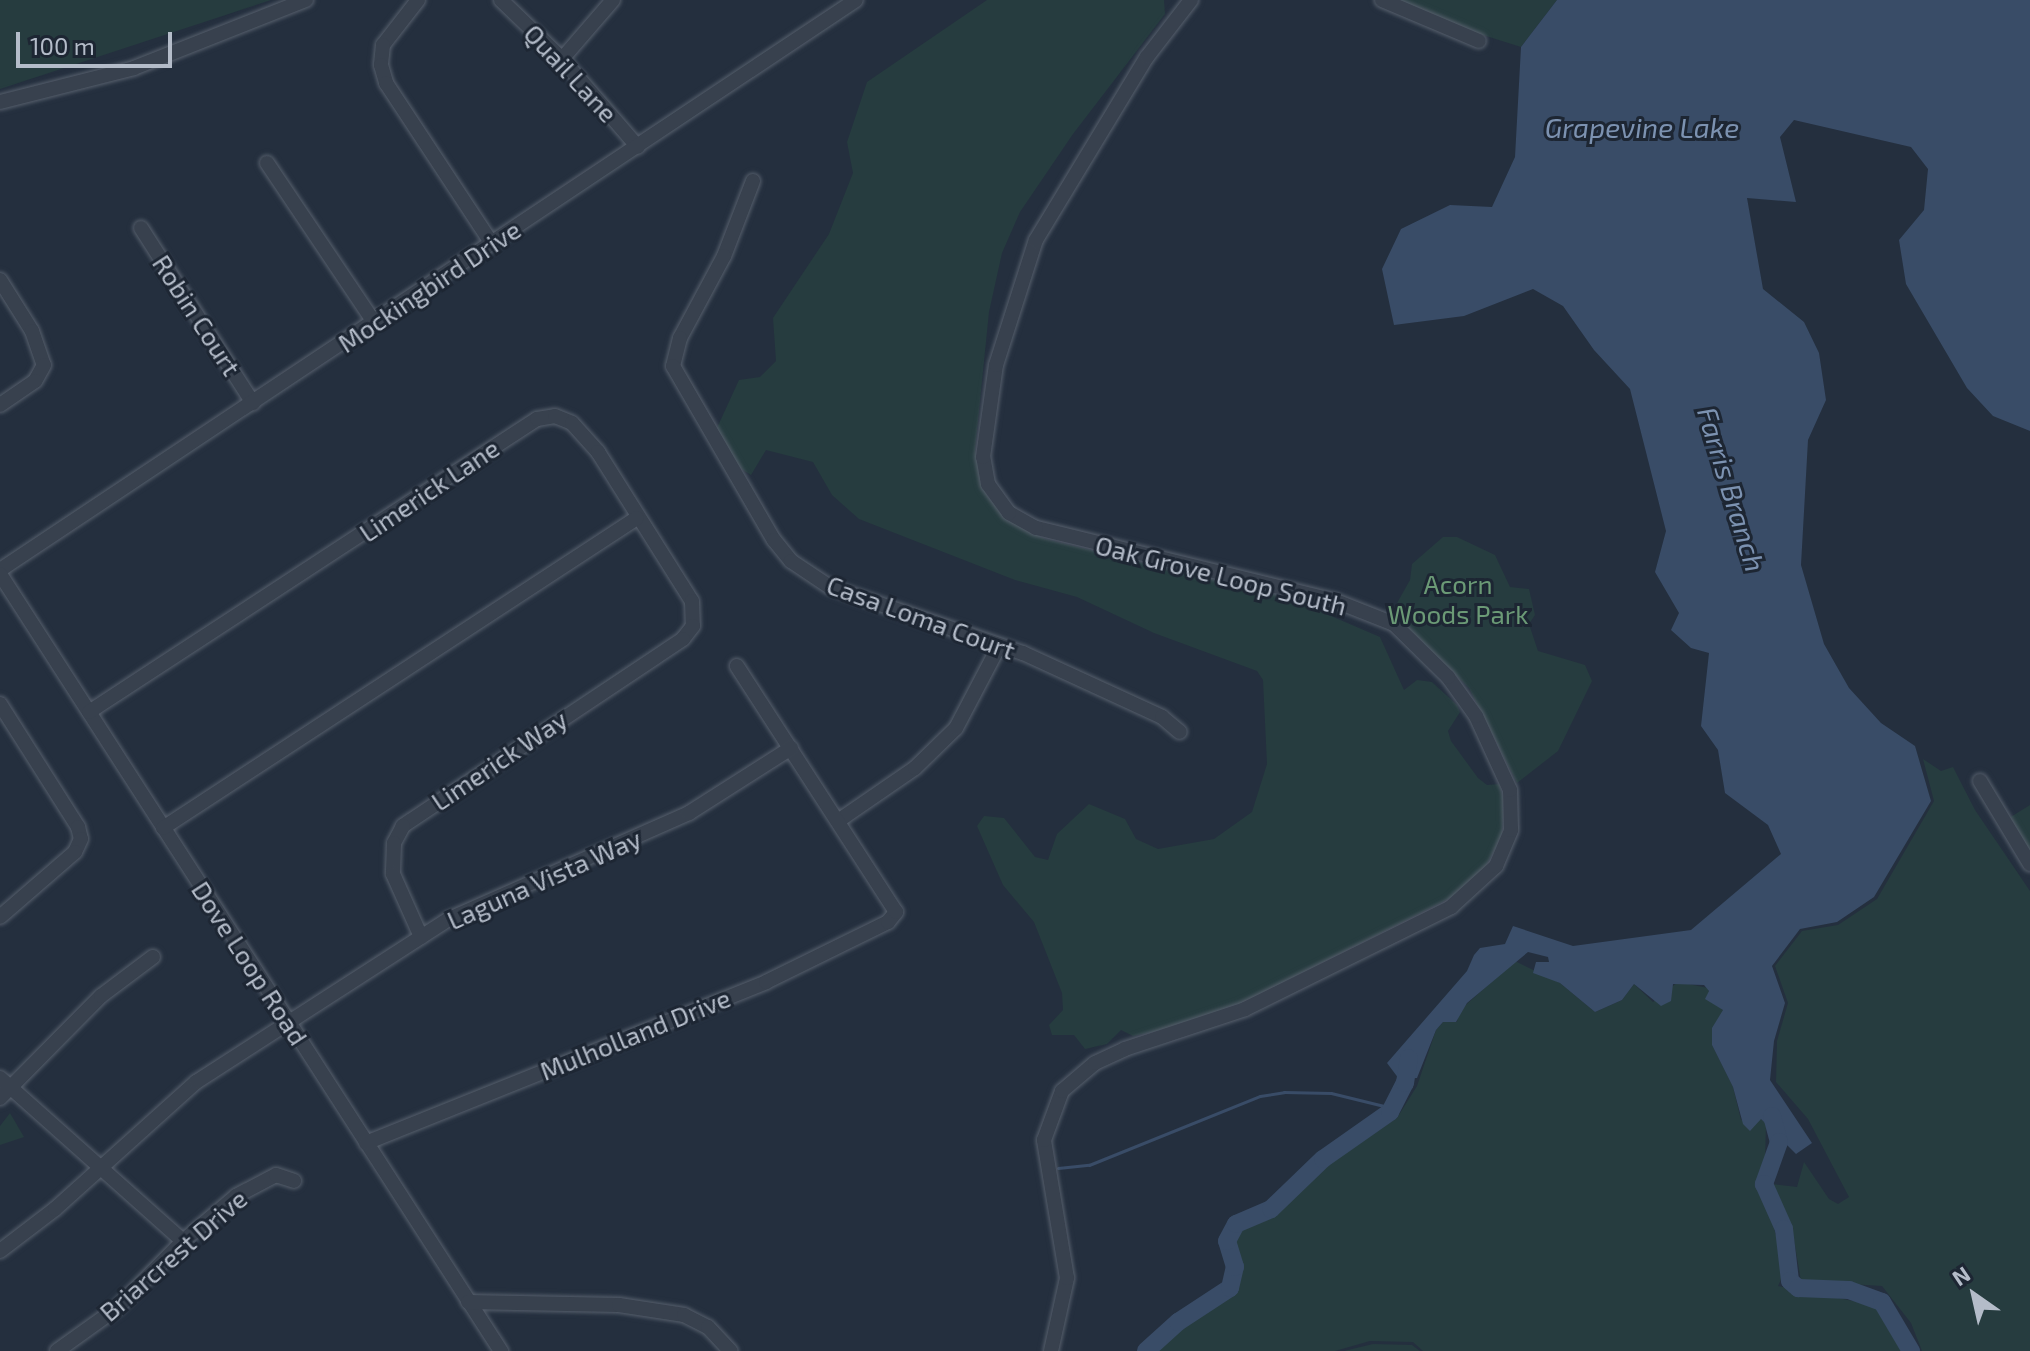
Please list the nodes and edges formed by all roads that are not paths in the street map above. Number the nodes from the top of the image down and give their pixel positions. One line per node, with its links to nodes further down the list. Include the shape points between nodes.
1 (306, 0): 10 (street, via 134,68)
2 (418, 0): 15 (street, via 383,45 383,74)
3 (501, 0): 9 (street, Quail Lane)
4 (613, 0): 9 (street)
5 (856, 0): 11 (street, Mockingbird Drive)
6 (1382, 0): 8 (street)
7 (1182, 3): 47 (street, Oak Grove Loop South, via 1036,240 996,365 983,457 988,484 1009,513 1036,528 1336,601 1394,624 1448,677 1476,716 1510,790 1511,830 1496,866 1451,907 1245,1009 1115,1053 1062,1091 1044,1140 1067,1278)
8 (1479, 41)
9 (562, 59): 11 (street, Quail Lane)
10 (0, 102)
11 (638, 147): 15 (street, Mockingbird Drive)
12 (267, 163): 17 (street)
13 (753, 181): 23 (street, Casa Loma Court, via 724,256 680,338 674,357 678,381 741,490 791,561 853,597)
14 (141, 228): 18 (street, Robin Court)
15 (492, 244): 17 (street, Mockingbird Drive)
16 (0, 280): 19 (street, via 32,331 44,365 35,381)
17 (374, 322): 18 (street, Mockingbird Drive)
18 (253, 403): 21 (street, Mockingbird Drive)
19 (0, 405)
20 (637, 518): 22 (street, Limerick Lane, via 692,601); 26 (street, Limerick Lane, via 583,433 562,417 537,419); 31 (street)
21 (0, 572): 26 (street, Dove Loop Road)
22 (693, 626): 34 (street, Limerick Way, via 683,639 403,826 394,843 393,874)
23 (999, 646): 27 (street, Casa Loma Court, via 1090,682); 30 (street, via 956,728 915,768)
24 (737, 666): 28 (street)
25 (0, 704): 33 (street, via 81,839 75,852)
26 (89, 712): 31 (street, Dove Loop Road)
27 (1180, 732)
28 (791, 748): 30 (street); 34 (street, Laguna Vista Way, via 689,813 478,904)
29 (1980, 781): 32 (street)
30 (838, 821): 38 (street, Mulholland Drive, via 896,912 888,922 766,982)
31 (163, 828): 36 (street, Dove Loop Road)
32 (2030, 864)
33 (0, 917)
34 (421, 937): 36 (street, Laguna Vista Way)
35 (153, 957): 37 (street, via 101,996)
36 (289, 1023): 38 (street, Dove Loop Road); 39 (street, Laguna Vista Way, via 196,1082)
37 (3, 1088): 39 (street)
38 (366, 1143): 43 (street, Dove Loop Road)
39 (98, 1168): 41 (street); 42 (street, Laguna Vista Way)
40 (294, 1181): 41 (street, Briarcrest Drive, via 276,1175 262,1181)
41 (183, 1241): 44 (street, Briarcrest Drive, via 117,1308)
42 (0, 1251)
43 (468, 1302): 45 (street, Dove Loop Road); 46 (street, via 619,1305 684,1315 708,1327)
44 (57, 1351)
45 (501, 1351)
46 (730, 1351)
47 (1051, 1351)

